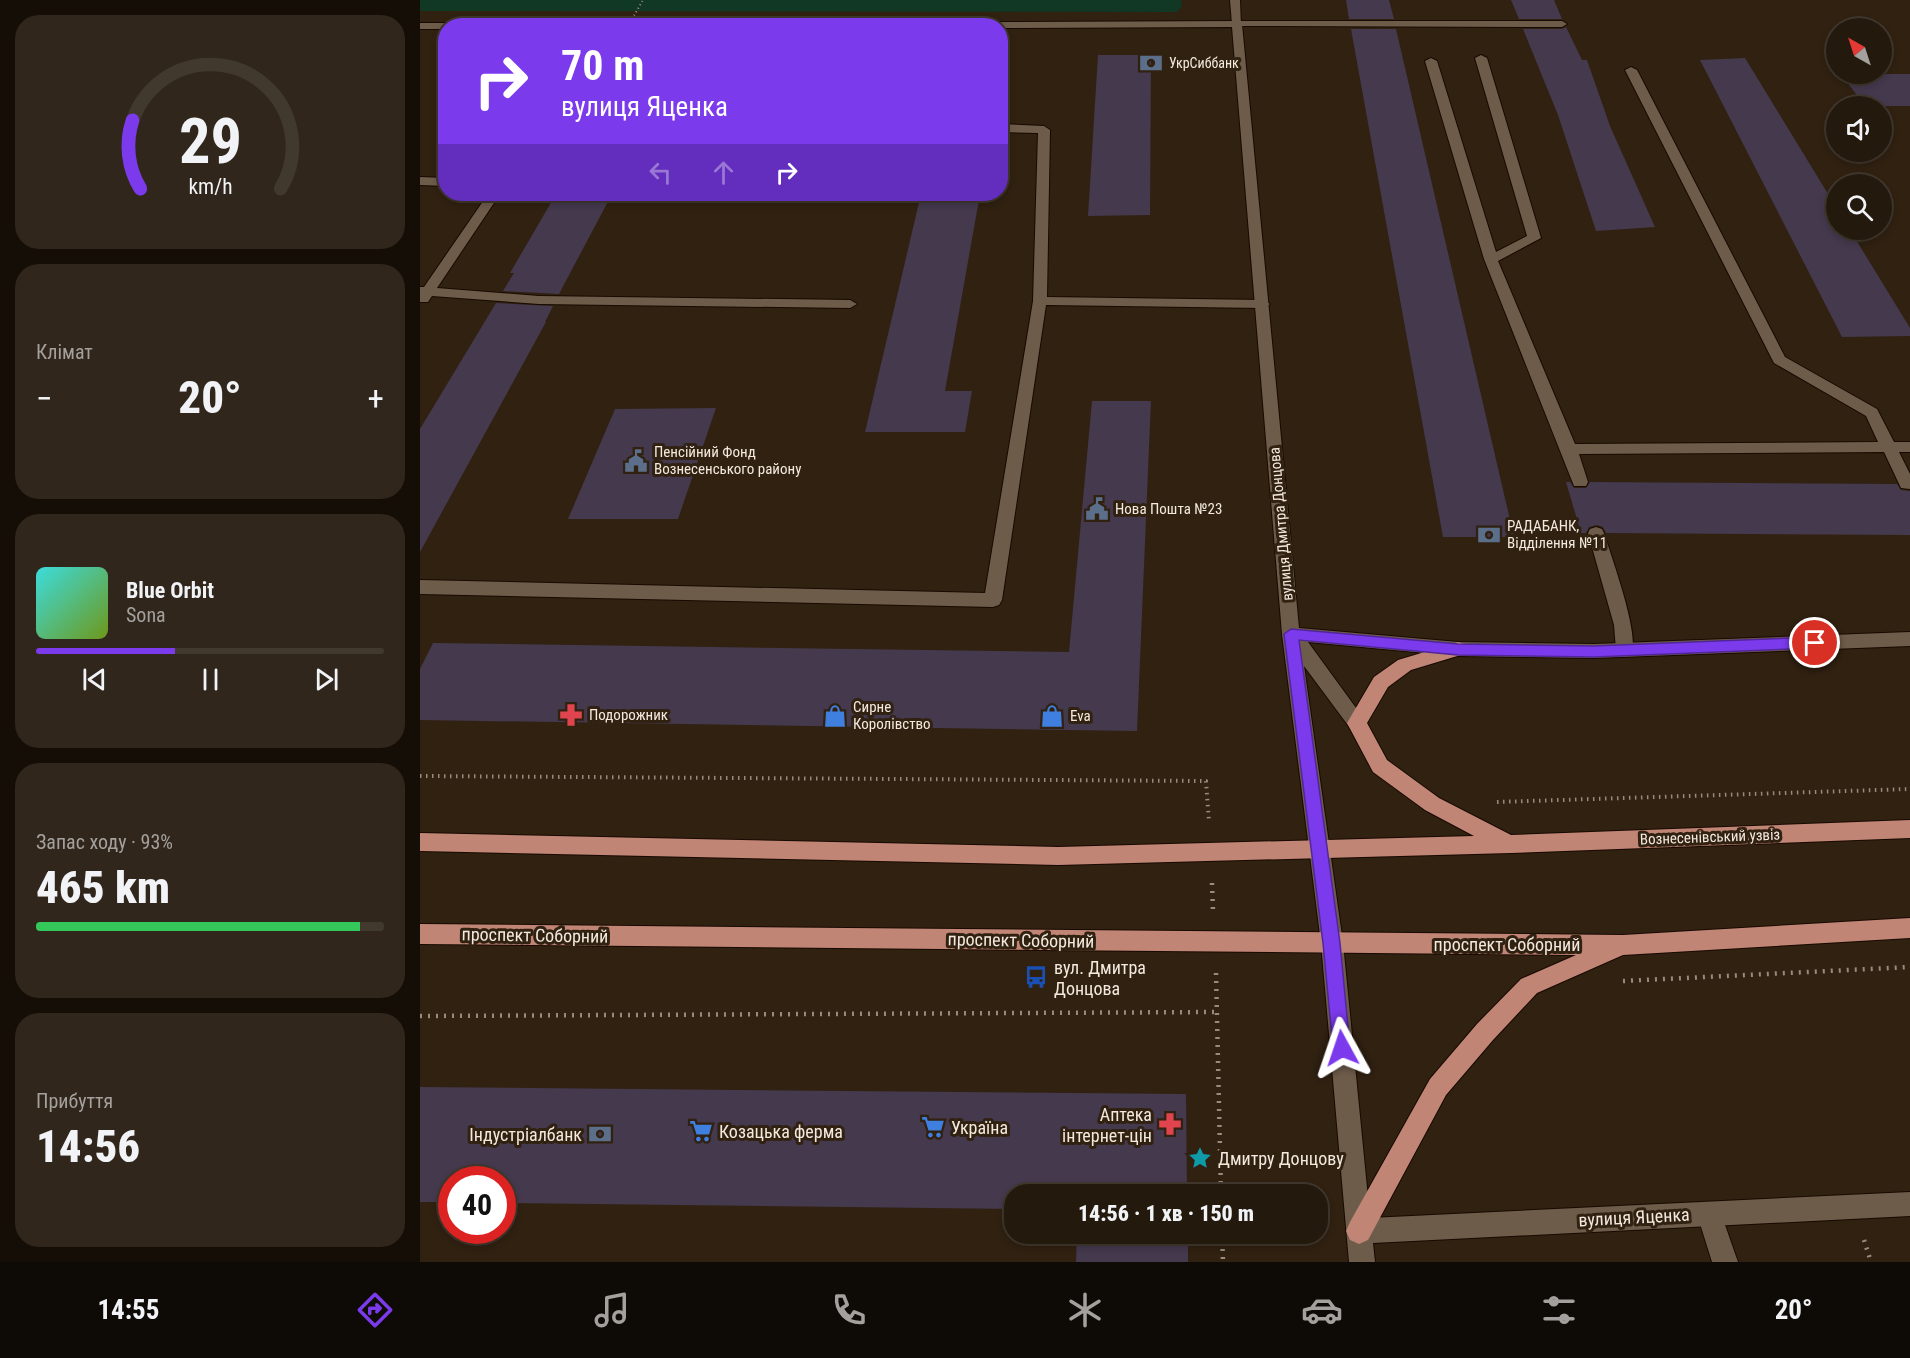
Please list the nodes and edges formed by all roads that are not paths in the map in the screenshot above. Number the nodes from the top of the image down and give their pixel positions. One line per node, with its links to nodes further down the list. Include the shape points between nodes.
1 (1235, 0): 2 (street, вулиця Дмитра Донцова)
2 (1237, 24): 3 (street); 4 (street); 18 (street, вулиця Дмитра Донцова)
3 (1562, 24)
4 (1008, 25)
5 (420, 26): 6 (street)
6 (438, 26)
7 (1481, 58): 14 (street, via 1534,238)
8 (1431, 61): 14 (street)
9 (1631, 70): 19 (street, via 1779,360 1872,413)
10 (1008, 128): 16 (street, via 1044,130)
11 (420, 181): 12 (street)
12 (438, 182)
13 (489, 201): 15 (street)
14 (1491, 259): 21 (street)
15 (423, 295): 17 (street)
16 (1040, 301): 18 (street); 25 (street, via 993,600)
17 (850, 304)
18 (1263, 304): 26 (street, вулиця Дмитра Донцова)
19 (1890, 447): 20 (street); 21 (street); 23 (street)
20 (1910, 447)
21 (1569, 449): 22 (street)
22 (1580, 482)
23 (1907, 484)
24 (1596, 533): 29 (street, via 1623,625)
25 (420, 587)
26 (1291, 634): 28 (street); 30 (street); 34 (street, вулиця Дмитра Донцова)
27 (1910, 639): 29 (street)
28 (1458, 649): 29 (street); 30 (main road, via 1405,664 1381,682)
29 (1625, 650)
30 (1358, 723): 33 (main road, via 1380,766 1432,804)
31 (1910, 829): 33 (main road, Вознесенівський узвіз)
32 (420, 842): 34 (main road, via 1058,856)
33 (1511, 844): 34 (main road)
34 (1319, 850): 37 (street, вулиця Дмитра Донцова)
35 (1910, 927): 38 (main road)
36 (420, 934): 37 (main road, проспект Соборний)
37 (1332, 943): 38 (main road, проспект Соборний); 41 (street, вулиця Дмитра Донцова)
38 (1623, 945): 41 (main road, via 1529,986 1485,1032 1438,1087)
39 (1910, 1204): 40 (street, вулиця Яценка)
40 (1709, 1214): 41 (street, вулиця Яценка); 43 (street)
41 (1359, 1231): 42 (street, вулиця Дмитра Донцова)
42 (1362, 1262)
43 (1725, 1262)

